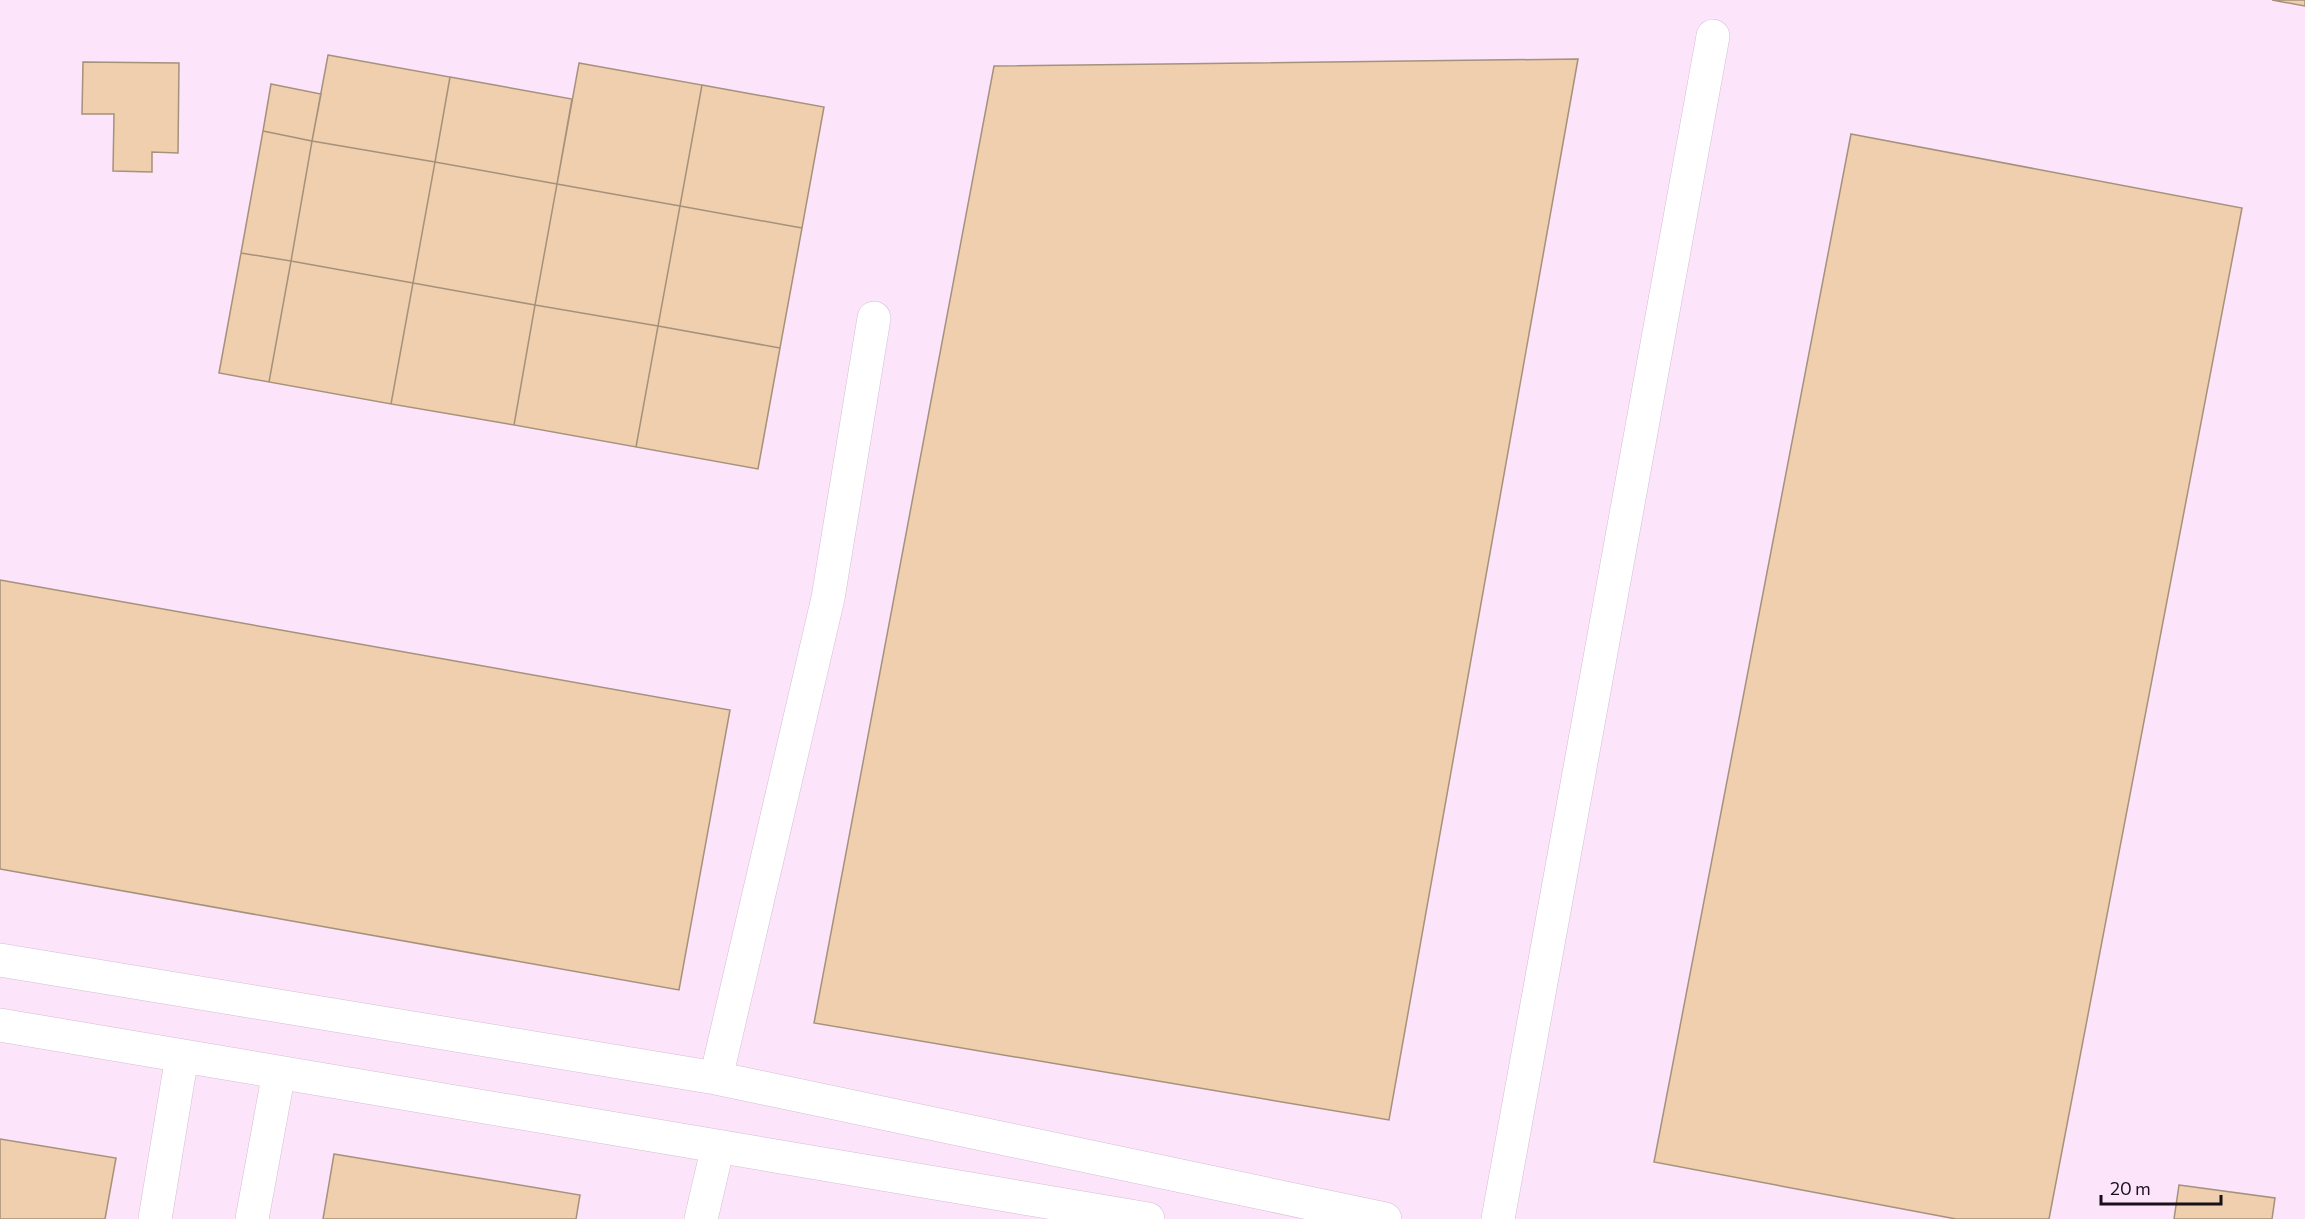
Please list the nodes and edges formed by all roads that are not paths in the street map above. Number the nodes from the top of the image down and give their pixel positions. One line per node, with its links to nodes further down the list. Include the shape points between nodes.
1 (1713, 36): 14 (street)
2 (874, 318): 7 (street, via 828,598)
3 (0, 960): 7 (street)
4 (0, 1025): 5 (street)
5 (182, 1056): 6 (street); 9 (street)
6 (279, 1072): 8 (street); 10 (street)
7 (716, 1078): 13 (street)
8 (718, 1146): 11 (street); 12 (street)
9 (155, 1219)
10 (252, 1219)
11 (701, 1219)
12 (1148, 1219)
13 (1385, 1219)
14 (1498, 1219)

